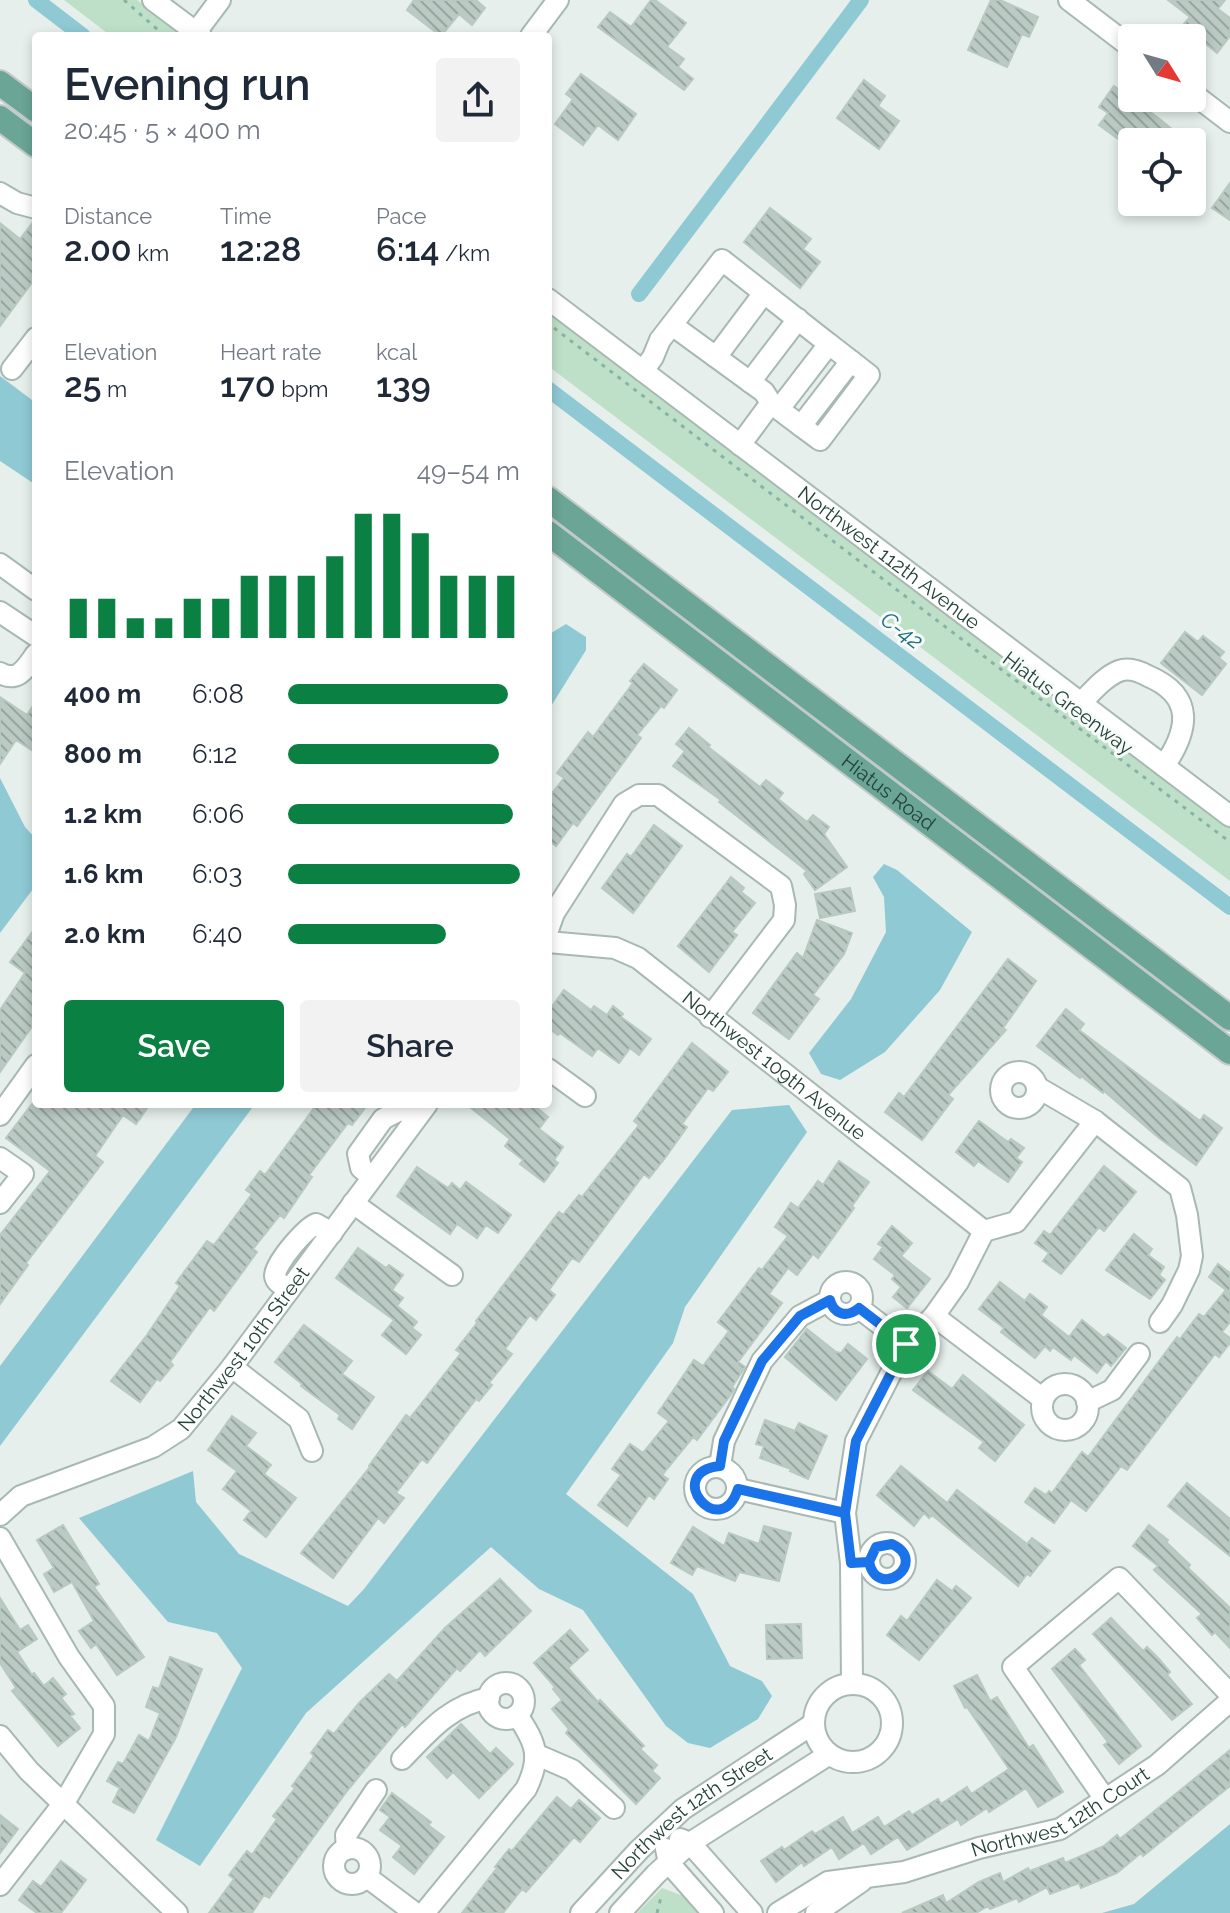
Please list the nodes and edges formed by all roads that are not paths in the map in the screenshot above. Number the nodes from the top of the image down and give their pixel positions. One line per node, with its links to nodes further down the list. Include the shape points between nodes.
1 (153, 0): 5 (street)
2 (220, 0): 6 (street)
3 (558, 0): 7 (street)
4 (1069, 0): 8 (street)
5 (195, 32)
6 (199, 32)
7 (534, 32)
8 (1118, 37)
9 (0, 83): 11 (main road)
10 (1206, 104): 13 (street)
11 (32, 107)
12 (0, 118): 14 (main road)
13 (1230, 122)
14 (32, 142)
15 (0, 193): 16 (street)
16 (32, 207)
17 (764, 293): 19 (street); 20 (street, via 722,260); 23 (street)
18 (552, 302): 25 (street, Northwest 112th Avenue)
19 (798, 319): 22 (street); 26 (street)
20 (672, 325): 23 (street); 25 (street)
21 (32, 343): 24 (street)
22 (829, 344): 27 (street); 27 (street, via 851,361 801,426)
23 (716, 357): 26 (street)
24 (12, 369)
25 (643, 371): 28 (street, Northwest 112th Avenue)
26 (750, 382): 27 (street)
27 (775, 406): 28 (street)
28 (740, 445): 39 (street, Northwest 112th Avenue)
29 (552, 502): 31 (main road, Hiatus Road)
30 (552, 536): 32 (main road, Hiatus Road)
31 (596, 536): 32 (street); 45 (main road, Hiatus Road)
32 (580, 557): 46 (main road, Hiatus Road)
33 (0, 564): 34 (street)
34 (32, 587)
35 (0, 612): 36 (street)
36 (32, 633)
37 (32, 659): 38 (street, via 17,676)
38 (0, 673)
39 (1081, 703): 40 (street, Northwest 112th Avenue); 40 (street, via 1117,672 1128,669 1162,682 1180,700 1182,734)
40 (1164, 766): 41 (street, Northwest 112th Avenue)
41 (1230, 816)
42 (552, 919): 44 (street, via 624,804 639,795 658,795 781,886 784,920)
43 (552, 942): 44 (street, Northwest 109th Avenue, via 615,948 638,958)
44 (710, 1017): 57 (street, Northwest 109th Avenue)
45 (1230, 1018)
46 (1230, 1052)
47 (32, 1071): 52 (street)
48 (552, 1072): 50 (street)
49 (1037, 1087): 53 (street)
50 (585, 1096)
51 (422, 1111): 56 (street, Northwest 10th Street)
52 (0, 1115)
53 (1095, 1121): 57 (street, via 1016,1222); 60 (street, via 1180,1188 1192,1245 1189,1270)
54 (0, 1158): 55 (street, via 23,1174)
55 (0, 1203)
56 (353, 1203): 58 (street); 63 (street, Northwest 10th Street)
57 (984, 1231): 59 (street)
58 (452, 1275)
59 (934, 1316): 61 (street); 64 (street)
60 (1160, 1322)
61 (906, 1344): 67 (street, via 859,1308 843,1314 830,1300 800,1316 762,1361 724,1441); 69 (street, via 856,1441)
62 (1139, 1354): 65 (street, via 1112,1390)
63 (232, 1367): 66 (street, via 299,1419); 70 (street, Northwest 10th Street, via 181,1429 153,1447 21,1496)
64 (1043, 1399): 65 (street, via 1052,1387 1067,1384 1080,1390); 65 (street, via 1046,1421 1066,1430 1085,1418)
65 (1087, 1402)
66 (312, 1451)
67 (720, 1466): 68 (street, via 730,1470); 68 (street, via 701,1472 695,1481 699,1501 708,1508 728,1506)
68 (738, 1489): 69 (street)
69 (845, 1513): 72 (street, via 860,1563)
70 (0, 1515)
71 (0, 1538): 84 (street, via 104,1706 104,1734)
72 (852, 1684): 77 (street, Northwest 12th Street, via 829,1692); 79 (street, via 878,1692 888,1704 891,1734 884,1748 857,1763)
73 (1230, 1694): 83 (street, via 1119,1578 1013,1667)
74 (489, 1698): 76 (street, via 494,1714); 76 (street, via 498,1685 515,1685 524,1699); 80 (street, via 446,1714)
75 (1230, 1701): 83 (street, Northwest 12th Court, via 1157,1765)
76 (517, 1715): 81 (street, via 533,1739)
77 (813, 1724): 79 (street); 86 (street, Northwest 12th Street, via 683,1809)
78 (0, 1736): 84 (street)
79 (828, 1755): 87 (street, Northwest 12th Street)
80 (402, 1759)
81 (536, 1761): 85 (street, via 572,1770); 93 (street, via 526,1789)
82 (376, 1790): 92 (street, via 346,1835 347,1849 337,1857 336,1874 349,1884 367,1877)
83 (1105, 1799): 89 (street, Northwest 12th Court, via 1060,1829)
84 (64, 1803): 90 (street); 91 (street)
85 (614, 1808)
86 (662, 1830): 87 (street); 88 (street); 94 (street, Northwest 12th Street)
87 (690, 1843): 88 (street, Northwest 12th Street); 97 (street)
88 (669, 1863): 95 (street, Northwest 12th Street); 96 (street)
89 (865, 1879): 98 (street, Northwest 12th Court, via 828,1882); 99 (street, Northwest 12th Court)
90 (0, 1885)
91 (177, 1913)
92 (415, 1913)
93 (424, 1913)
94 (581, 1913)
95 (620, 1913)
96 (713, 1913)
97 (752, 1913)
98 (778, 1913)
99 (816, 1913)

